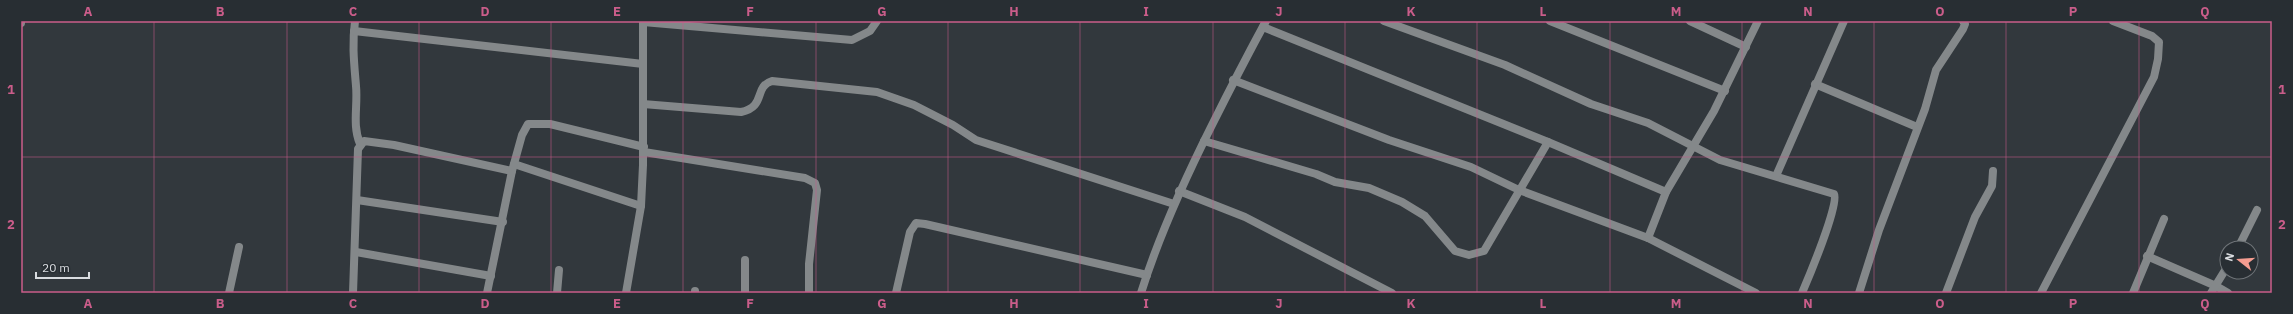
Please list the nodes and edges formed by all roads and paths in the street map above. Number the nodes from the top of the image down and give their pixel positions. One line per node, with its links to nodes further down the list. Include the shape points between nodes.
1 (355, 21): 12 (street)
2 (643, 21): 3 (street, via 852,40 870,31); 14 (street)
3 (877, 21)
4 (1384, 21): 23 (street, via 1505,65 1592,104 1648,123)
5 (1550, 21): 17 (street)
6 (1690, 21): 13 (street)
7 (1758, 21): 13 (street)
8 (1844, 21): 16 (street)
9 (1963, 21): 19 (street, via 1963,29 1936,70)
10 (2113, 21): 62 (street, via 2152,36 2159,42 2154,77)
11 (1264, 24): 15 (street); 21 (street)
12 (354, 31): 14 (street); 22 (street, via 352,48 356,86 355,122)
13 (1746, 47): 17 (street)
14 (643, 64): 18 (street)
15 (1233, 80): 20 (street); 28 (street, via 1389,140 1471,167)
16 (1815, 84): 19 (street); 27 (street)
17 (1725, 91): 23 (street)
18 (643, 104): 24 (street); 32 (street, via 741,112 751,110 758,103 763,87 772,81 877,92 914,105 976,140)
19 (1917, 126): 60 (street)
20 (1204, 141): 28 (street, via 1335,182 1369,188 1402,202 1425,216 1455,250 1469,255 1484,251); 29 (street)
21 (1548, 142): 28 (street); 30 (street)
22 (360, 144): 25 (street, via 364,140 394,144); 31 (street)
23 (1694, 146): 27 (street, via 1720,160); 30 (street)
24 (644, 150): 25 (street, via 550,124 530,123 522,135); 33 (street); 54 (street, via 805,178 815,183 817,190 809,264)
25 (513, 168): 33 (street); 36 (street)
26 (1993, 172): 61 (street, via 1992,186 1975,217)
27 (1776, 176): 59 (street, via 1828,192 1836,197)
28 (1519, 190): 37 (street)
29 (1179, 191): 32 (street); 57 (street, via 1244,217)
30 (1666, 192): 37 (street)
31 (357, 200): 36 (street); 40 (street)
32 (1174, 204): 44 (street)
33 (640, 206): 52 (street)
34 (2257, 210): 38 (street)
35 (2164, 219): 41 (street)
36 (503, 222): 45 (street)
37 (1648, 238): 58 (street)
38 (2242, 240)
39 (239, 247): 48 (street)
40 (356, 252): 45 (street); 49 (street)
41 (2147, 256): 47 (street); 63 (street)
42 (745, 260): 53 (street)
43 (559, 270): 51 (street)
44 (1147, 275): 55 (street, via 918,223 912,226); 56 (street)
45 (491, 276): 50 (street)
46 (2219, 280): 47 (street)
47 (2216, 286): 64 (street); 65 (street)
48 (229, 293)
49 (353, 293)
50 (487, 293)
51 (557, 293)
52 (626, 293)
53 (745, 293)
54 (809, 293)
55 (896, 293)
56 (1142, 293)
57 (1392, 293)
58 (1756, 293)
59 (1802, 293)
60 (1859, 293)
61 (1946, 293)
62 (2041, 293)
63 (2133, 293)
64 (2211, 293)
65 (2228, 293)

